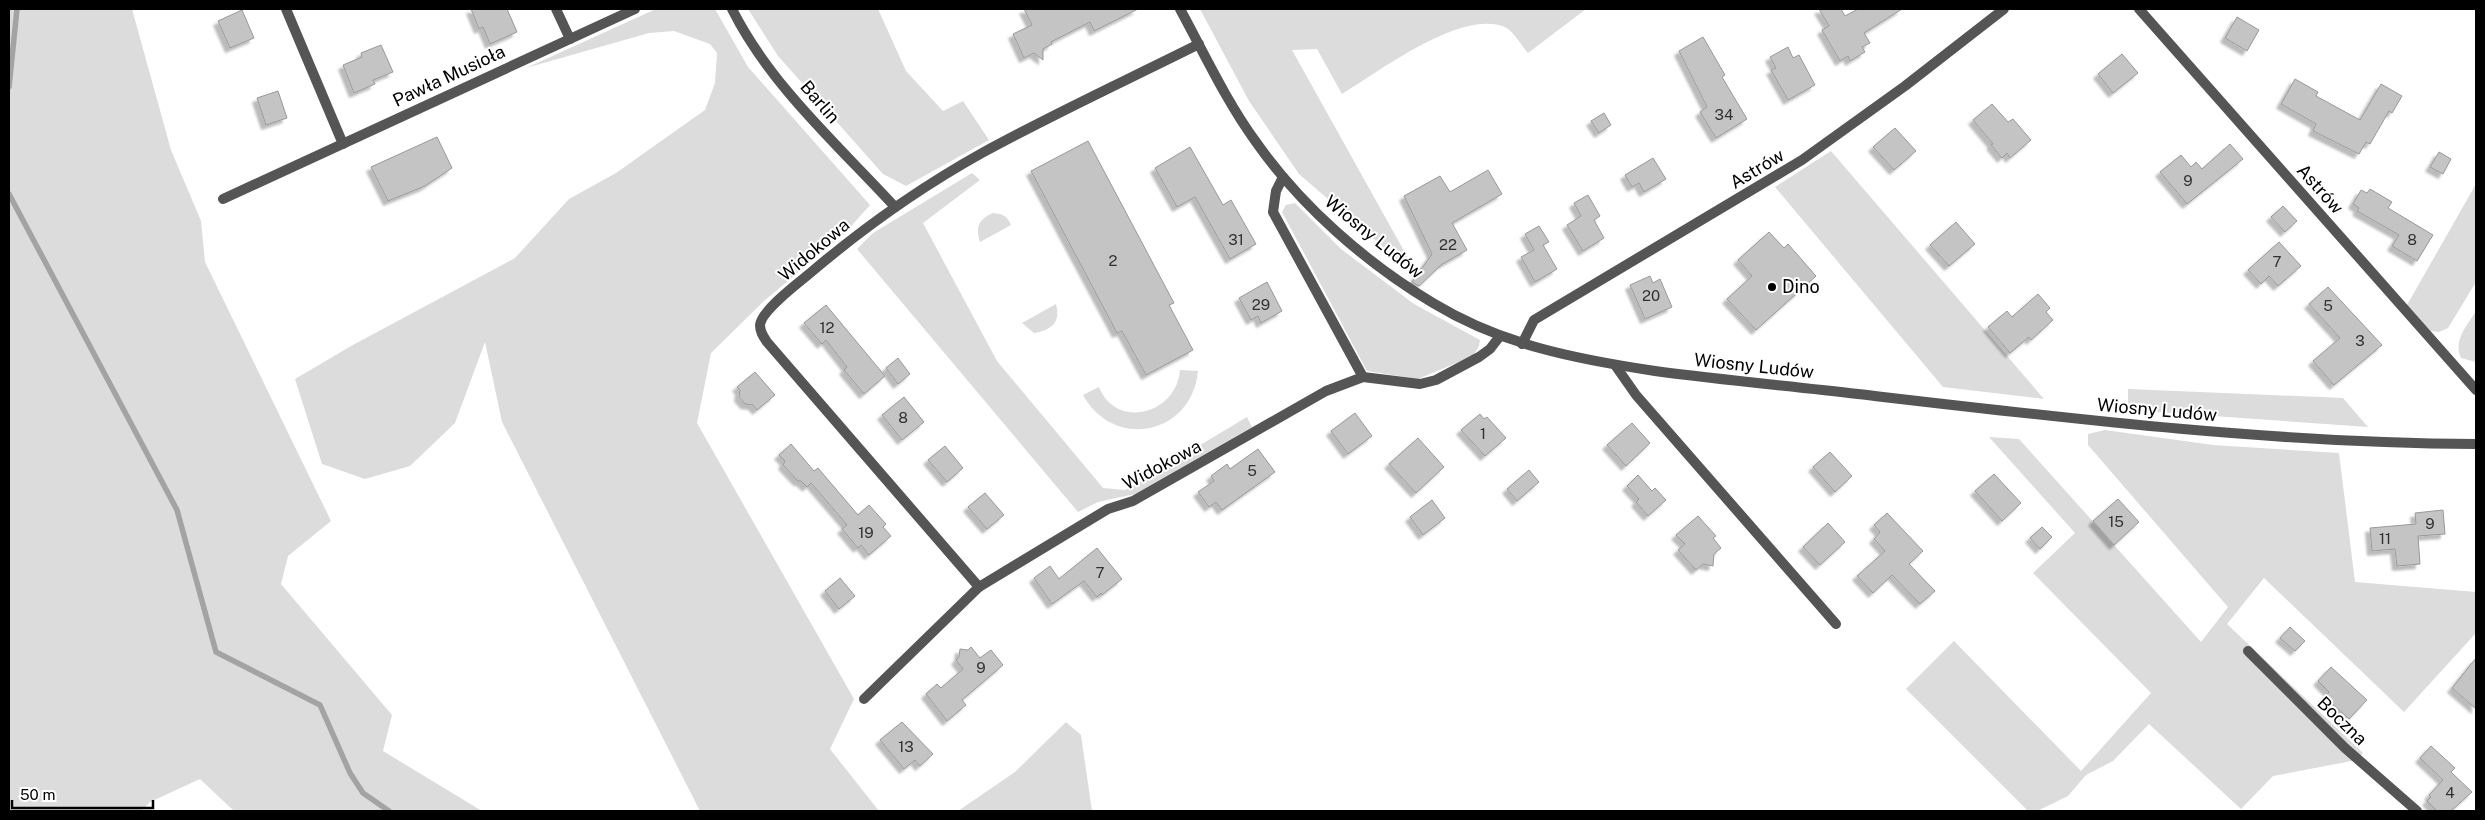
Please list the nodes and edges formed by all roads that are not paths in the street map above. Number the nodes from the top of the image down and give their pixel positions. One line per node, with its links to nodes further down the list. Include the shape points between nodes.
1 (286, 9): 10 (street)
2 (556, 9): 8 (street)
3 (635, 9): 8 (street, Pawła Musioła)
4 (732, 9): 13 (street, Barlin, via 763,59 834,144)
5 (1180, 9): 9 (street, Wiosny Ludów)
6 (2004, 9): 15 (street, Astrów, via 1802,160 1534,320)
7 (2138, 9): 18 (street, Astrów)
8 (570, 39): 10 (street, Pawła Musioła)
9 (1199, 44): 11 (street, Wiosny Ludów, via 1239,117); 13 (street, Widokowa, via 982,153)
10 (343, 144): 12 (street, Pawła Musioła)
11 (1283, 177): 14 (street, Wiosny Ludów, via 1351,243 1403,284 1434,304); 17 (street, via 1276,191 1273,212)
12 (223, 199)
13 (895, 207): 20 (street, Widokowa, via 854,236 766,313 760,323 761,333)
14 (1500, 336): 15 (street, Wiosny Ludów); 17 (street, Widokowa, via 1479,358 1436,380 1420,384)
15 (1522, 344): 16 (street, Wiosny Ludów)
16 (1615, 365): 19 (street, Wiosny Ludów, via 2135,426 2291,439); 21 (street, via 1636,396)
17 (1363, 377): 20 (street, Widokowa, via 1326,391 1133,501 1108,509)
18 (2476, 390)
19 (2476, 444)
20 (979, 587): 23 (street, Widokowa)
21 (1836, 624)
22 (2248, 652): 24 (street, Boczna, via 2345,748)
23 (864, 699)
24 (2416, 811)

